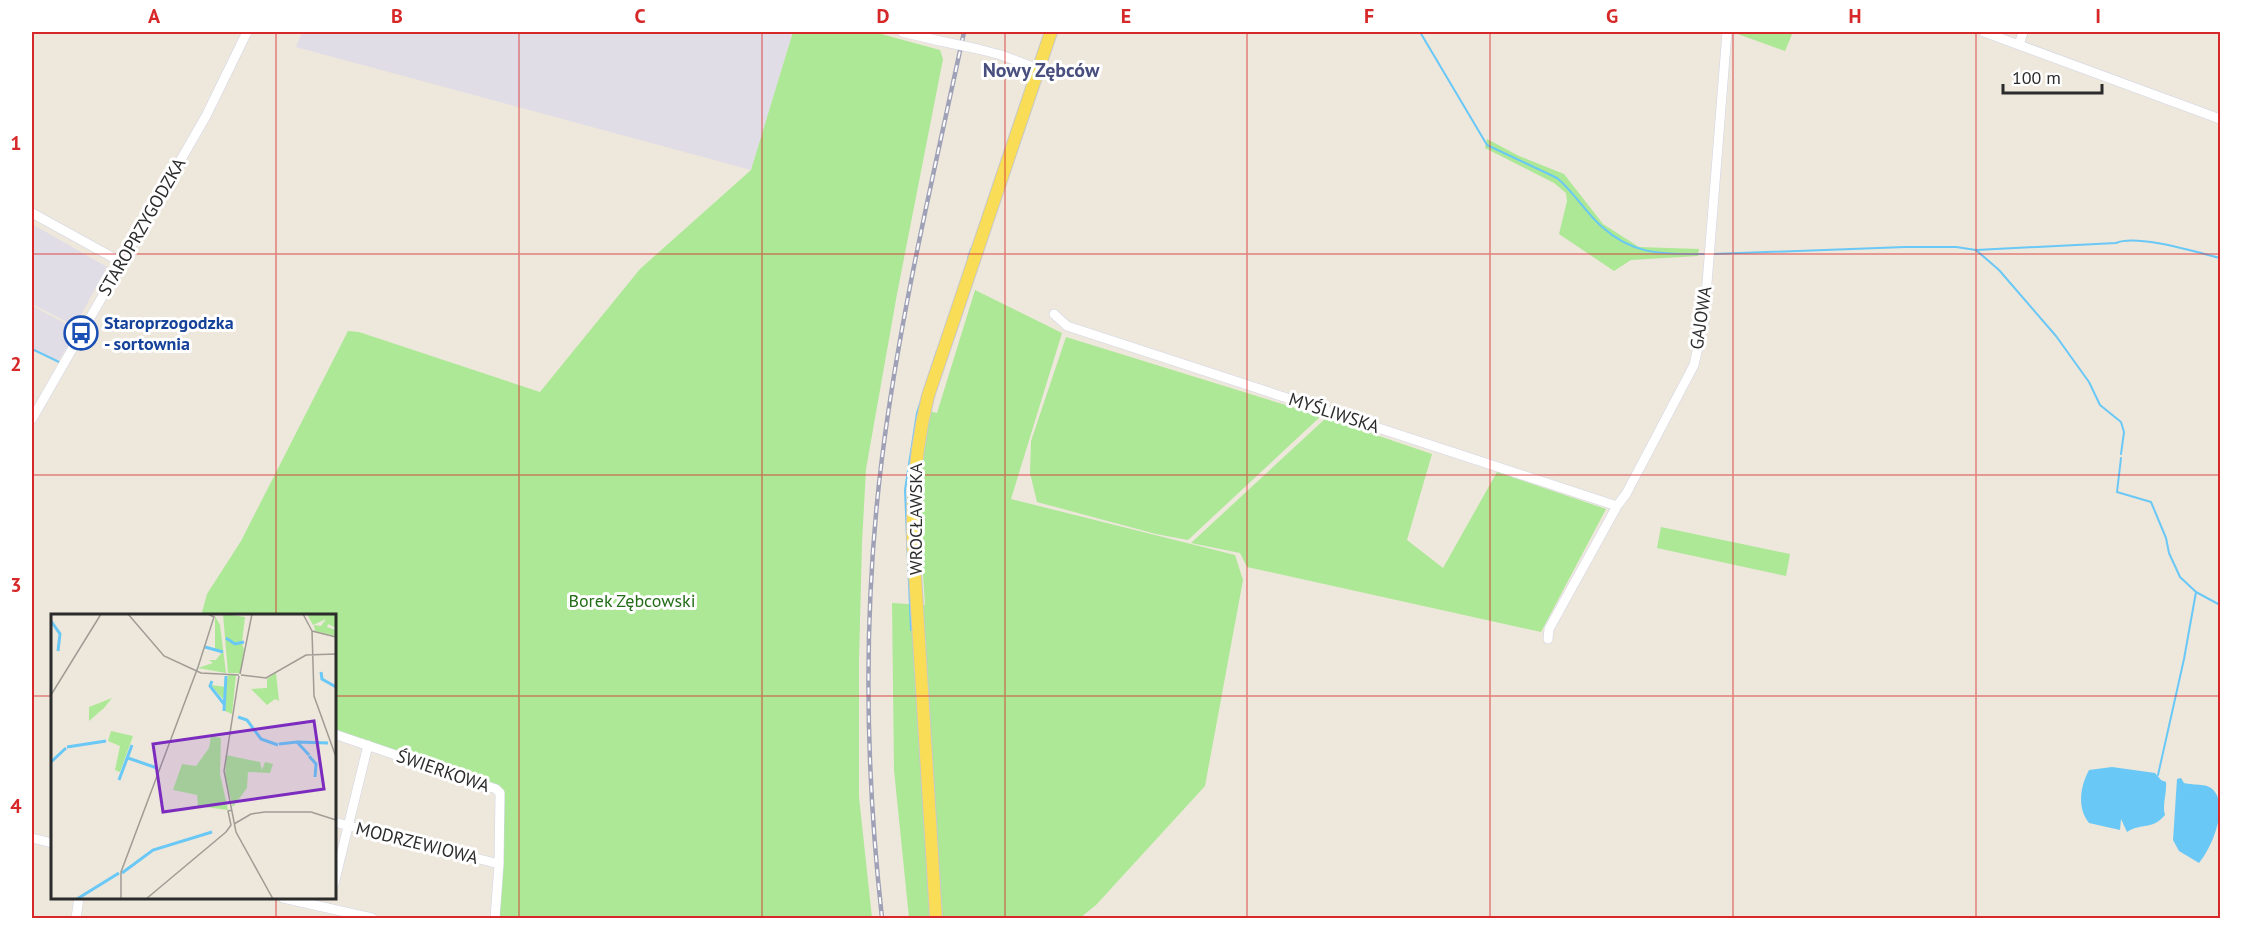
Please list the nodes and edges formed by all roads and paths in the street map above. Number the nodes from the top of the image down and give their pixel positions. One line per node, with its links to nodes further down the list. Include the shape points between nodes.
1 (247, 32): 11 (street, STAROPRZYGODZKA, via 206,116)
2 (902, 32): 8 (street, bridge, via 1001,55)
3 (1051, 32): 8 (main road, WROCŁAWSKA)
4 (1727, 32): 14 (street, GAJOWA, via 1701,335 1694,365)
5 (1984, 32): 7 (street)
6 (2023, 32): 7 (street)
7 (2019, 45): 9 (street)
8 (1038, 69): 29 (main road, WROCŁAWSKA, via 928,396 915,459 913,542)
9 (2220, 119)
10 (32, 213): 11 (street)
11 (121, 262): 13 (street, STAROPRZYGODZKA)
12 (1054, 314): 14 (street, MYŚLIWSKA, via 1067,326)
13 (32, 419)
14 (1617, 506): 15 (street, GAJOWA, via 1549,628)
15 (1548, 639)
16 (336, 735): 17 (street, ŚWIERKOWA)
17 (368, 745): 19 (street); 22 (street, ŚWIERKOWA, via 496,789 500,793)
18 (336, 822): 19 (street, MODRZEWIOWA)
19 (350, 826): 22 (street, MODRZEWIOWA); 23 (street)
20 (32, 838): 21 (street)
21 (51, 843)
22 (499, 864): 28 (street, ŚWIERKOWA)
23 (336, 877)
24 (79, 899): 26 (street)
25 (291, 899): 27 (street)
26 (76, 918)
27 (372, 918)
28 (495, 918)
29 (936, 918)

